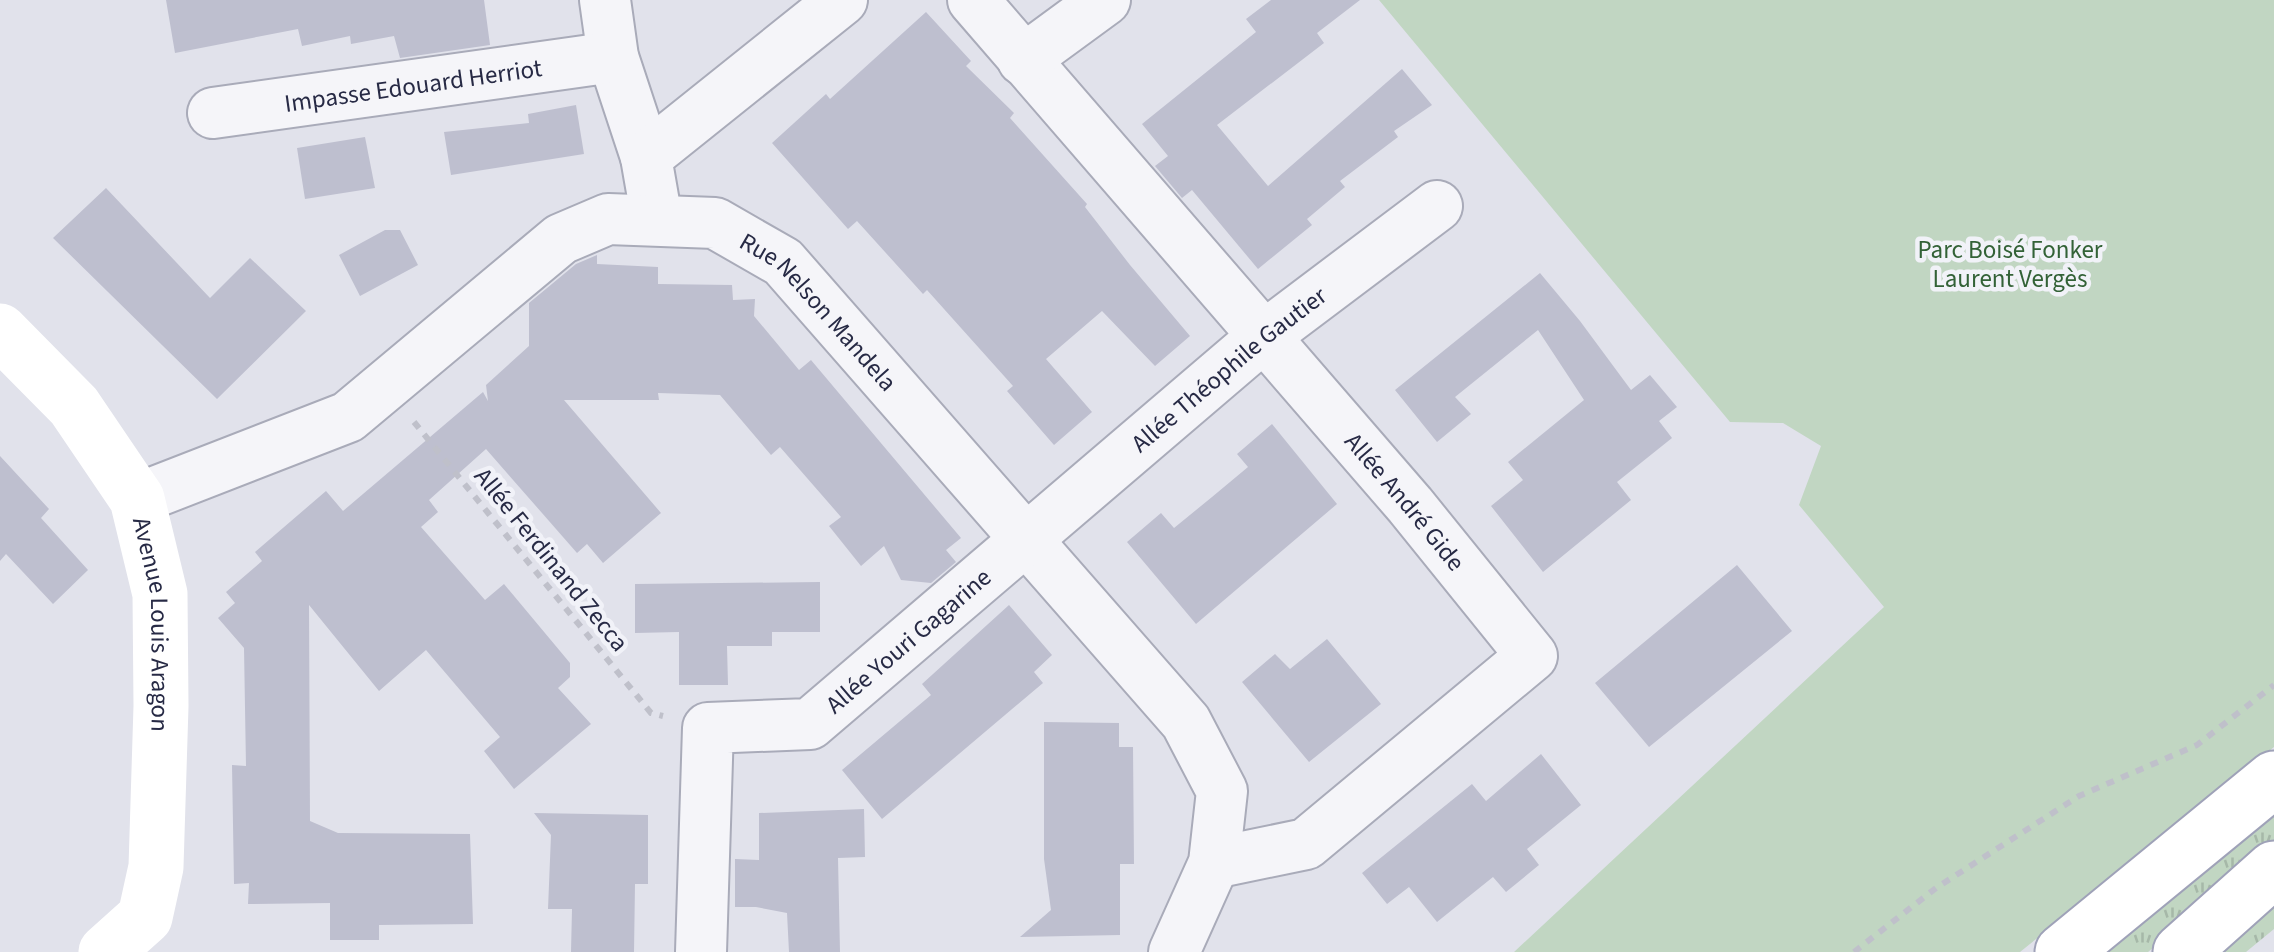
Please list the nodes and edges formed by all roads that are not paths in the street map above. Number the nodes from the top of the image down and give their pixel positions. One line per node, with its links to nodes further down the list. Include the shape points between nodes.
1 (605, 0): 5 (street)
2 (842, 0): 8 (street)
3 (974, 0): 6 (street, Allée André Gide)
4 (1105, 0): 6 (street)
5 (613, 57): 7 (street, Impasse Edouard Herriot); 8 (street)
6 (1022, 60): 12 (street, Allée André Gide)
7 (212, 113)
8 (646, 157): 10 (street)
9 (1436, 206): 12 (street, Allée Théophile Gautier)
10 (658, 220): 13 (street, Rue Nelson Mandela, via 608,219 561,239 348,418); 14 (street, Rue Nelson Mandela, via 716,222 783,262)
11 (0, 331): 13 (street, Avenue Louis Aragon, via 74,406)
12 (1263, 337): 14 (street, Allée Théophile Gautier); 16 (street, Allée André Gide, via 1532,656 1306,844)
13 (137, 499): 18 (street, Avenue Louis Aragon, via 160,594 156,867 145,917)
14 (1026, 536): 16 (street, Rue Nelson Mandela, via 1186,722 1222,791); 19 (street, Allée Youri Gagarine, via 810,724 708,728)
15 (2274, 779): 21 (street)
16 (1214, 864): 20 (street, Rue Nelson Mandela)
17 (2274, 869): 22 (street)
18 (106, 952)
19 (701, 952)
20 (1174, 952)
21 (2064, 952)
22 (2181, 952)

